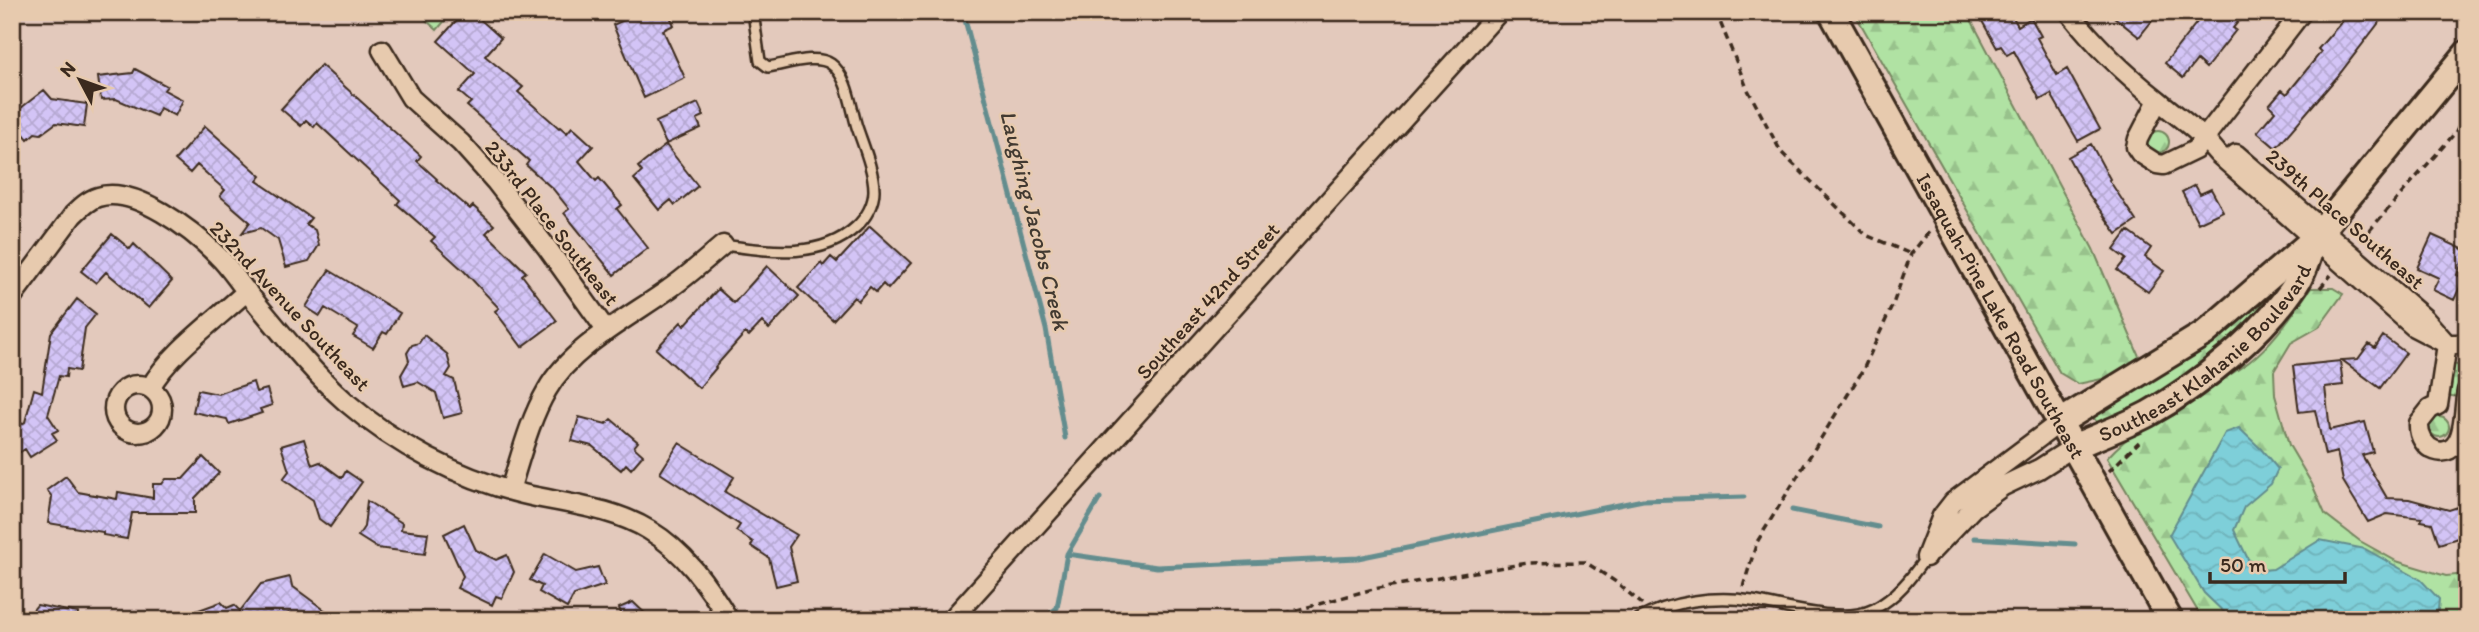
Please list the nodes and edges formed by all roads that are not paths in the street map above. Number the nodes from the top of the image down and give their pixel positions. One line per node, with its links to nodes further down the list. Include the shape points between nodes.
1 (753, 12): 11 (lane, via 760,61 768,67 811,60 829,62 841,74 874,190 864,219 844,238 818,249)
2 (1831, 12): 21 (street, Issaquah-Pine Lake Road Southeast)
3 (2069, 12): 8 (street, 239th Place Southeast, via 2118,66)
4 (2302, 12): 9 (street)
5 (1493, 14): 26 (street, Southeast 42nd Street)
6 (382, 50): 14 (street, 233rd Place Southeast, via 411,98 495,181)
7 (2467, 53): 10 (street, Southeast Klahanie Boulevard)
8 (2158, 100): 9 (street, 239th Place Southeast); 9 (street, via 2138,139 2140,153 2164,164 2195,150)
9 (2205, 138): 10 (street, 239th Place Southeast, via 2218,154)
10 (2319, 234): 15 (street, 239th Place Southeast, via 2414,327); 21 (street, Southeast Klahanie Boulevard, via 2205,333); 22 (street, Southeast Klahanie Boulevard, via 2297,283 2278,308 2218,366 2148,414)
11 (723, 245): 14 (street, via 671,288)
12 (247, 291): 13 (street, 232nd Avenue Southeast, via 218,256 160,211 120,195 96,197 73,215); 17 (street, via 175,356); 23 (street, 232nd Avenue Southeast, via 316,374 372,423 413,450)
13 (12, 297)
14 (606, 330): 23 (street, via 561,370 547,389)
15 (2447, 344): 16 (street, 239th Place Southeast); 19 (street)
16 (2467, 344)
17 (150, 388)
18 (2467, 391): 20 (street)
19 (2438, 405): 20 (street); 20 (street, via 2423,416 2418,430 2420,439 2435,451 2444,452 2460,436)
20 (2463, 410)
21 (2060, 422): 22 (street, Issaquah-Pine Lake Road Southeast); 24 (street, via 1953,502 1942,516)
22 (2075, 446): 24 (street, via 1973,508); 28 (street, Issaquah-Pine Lake Road Southeast)
23 (510, 490): 25 (street, 232nd Avenue Southeast, via 628,519 649,530 687,562)
24 (1926, 556): 27 (lane, via 1894,597 1861,613 1821,614 1721,599 1682,603)
25 (729, 620)
26 (951, 620)
27 (1637, 620)
28 (2170, 620)

